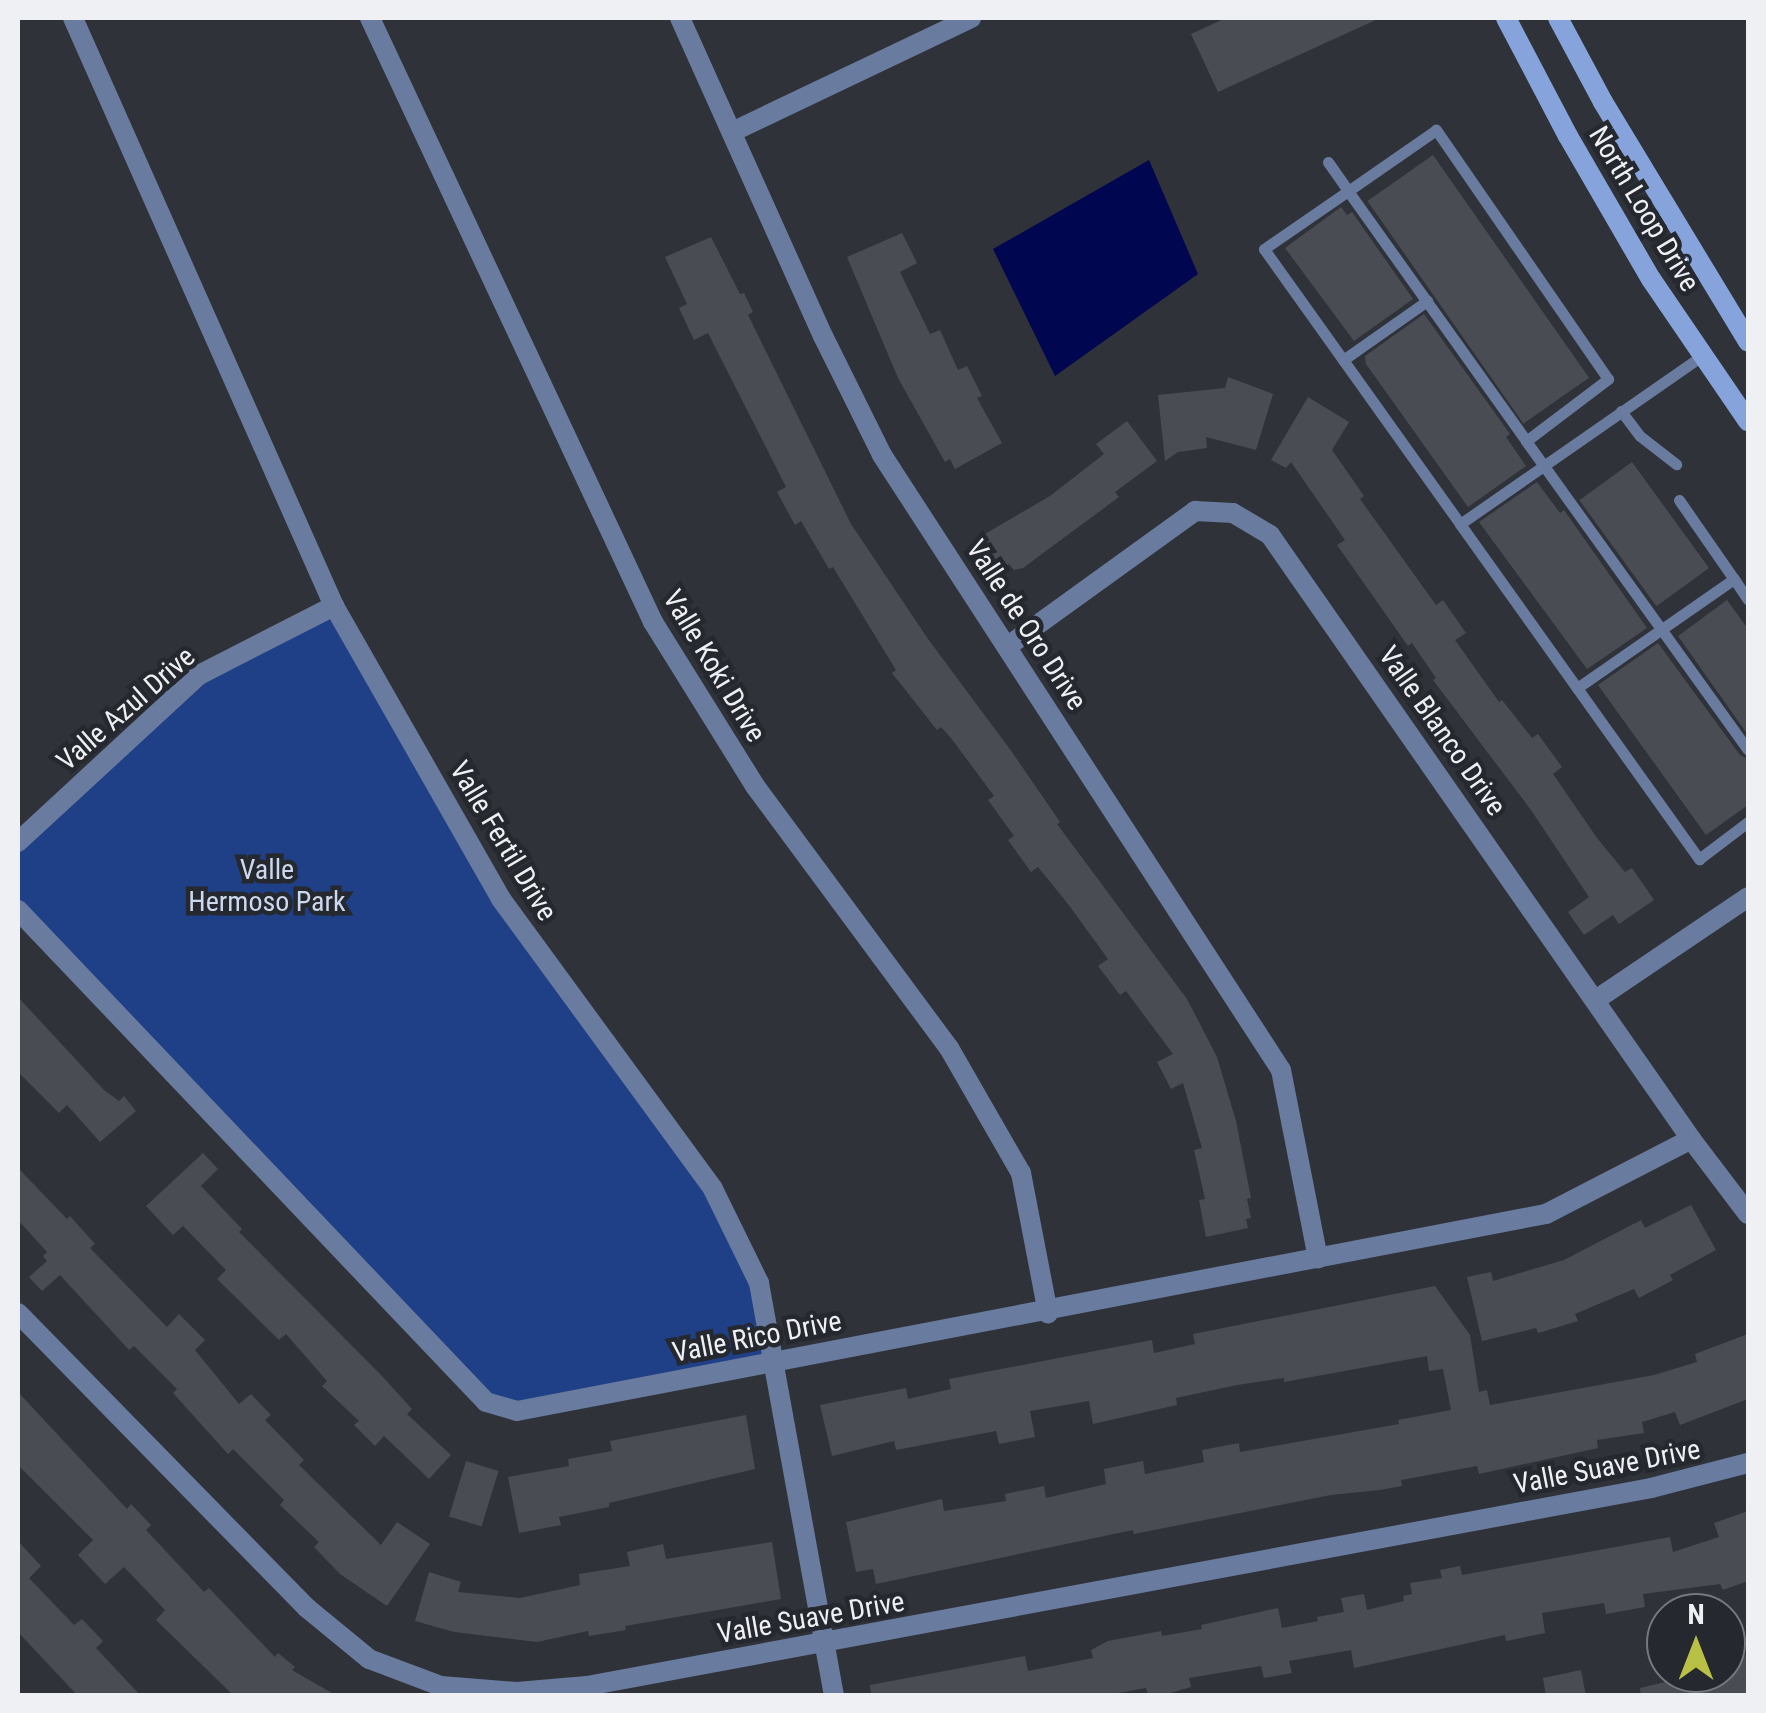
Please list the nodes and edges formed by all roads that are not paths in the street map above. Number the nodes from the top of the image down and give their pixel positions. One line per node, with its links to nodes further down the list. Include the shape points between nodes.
1 (73, 18): 23 (street, Valle Fertil Drive)
2 (370, 18): 36 (street, Valle Koki Drive, via 653,622 756,786 949,1048 1021,1172)
3 (680, 18): 7 (street, Valle de Oro Drive)
4 (971, 18): 7 (street)
5 (1506, 18): 12 (main road, North Loop Drive, via 1623,232)
6 (1558, 18): 11 (main road, North Loop Drive)
7 (732, 132): 25 (street, Valle de Oro Drive, via 882,455)
8 (1328, 162): 9 (lane)
9 (1348, 191): 10 (lane); 13 (lane, via 1264,248); 16 (lane, via 1436,130 1608,380)
10 (1427, 301): 13 (lane); 16 (lane)
11 (1748, 341)
12 (1704, 356): 14 (lane); 15 (main road, North Loop Drive)
13 (1343, 360): 20 (lane)
14 (1621, 410): 17 (lane); 18 (lane, via 1640,436)
15 (1748, 421)
16 (1526, 441): 17 (lane)
17 (1545, 464): 20 (lane); 24 (lane)
18 (1676, 464)
19 (1679, 500): 21 (lane)
20 (1460, 524): 26 (lane)
21 (1734, 579): 22 (lane); 24 (lane)
22 (1748, 600)
23 (334, 606): 29 (street, Valle Azul Drive, via 199,675); 38 (street, Valle Fertil Drive, via 501,899 713,1189 759,1284)
24 (1661, 628): 26 (lane); 27 (lane)
25 (1008, 646): 32 (street, Valle Blanco Drive, via 1195,511 1246,520 1270,535); 35 (street, Valle de Oro Drive, via 1281,1070)
26 (1577, 688): 28 (lane, via 1699,859)
27 (1748, 750)
28 (1748, 822)
29 (18, 842)
30 (1748, 898): 32 (street)
31 (18, 910): 38 (street, Valle Rico Drive, via 486,1402 517,1411)
32 (1597, 1000): 33 (street, Valle Blanco Drive)
33 (1691, 1140): 34 (street, Valle Blanco Drive); 35 (street, Valle Rico Drive, via 1546,1214)
34 (1748, 1214)
35 (1318, 1258): 36 (street, Valle Rico Drive)
36 (1048, 1312): 38 (street, Valle Rico Drive)
37 (18, 1313): 40 (street, Valle Suave Drive, via 307,1608 369,1659 440,1686 517,1692)
38 (774, 1362): 40 (street, Valle Fertil Drive)
39 (1748, 1463): 40 (street, Valle Suave Drive, via 1650,1488)
40 (823, 1644): 41 (street, Valle Fertil Drive)
41 (834, 1696)

